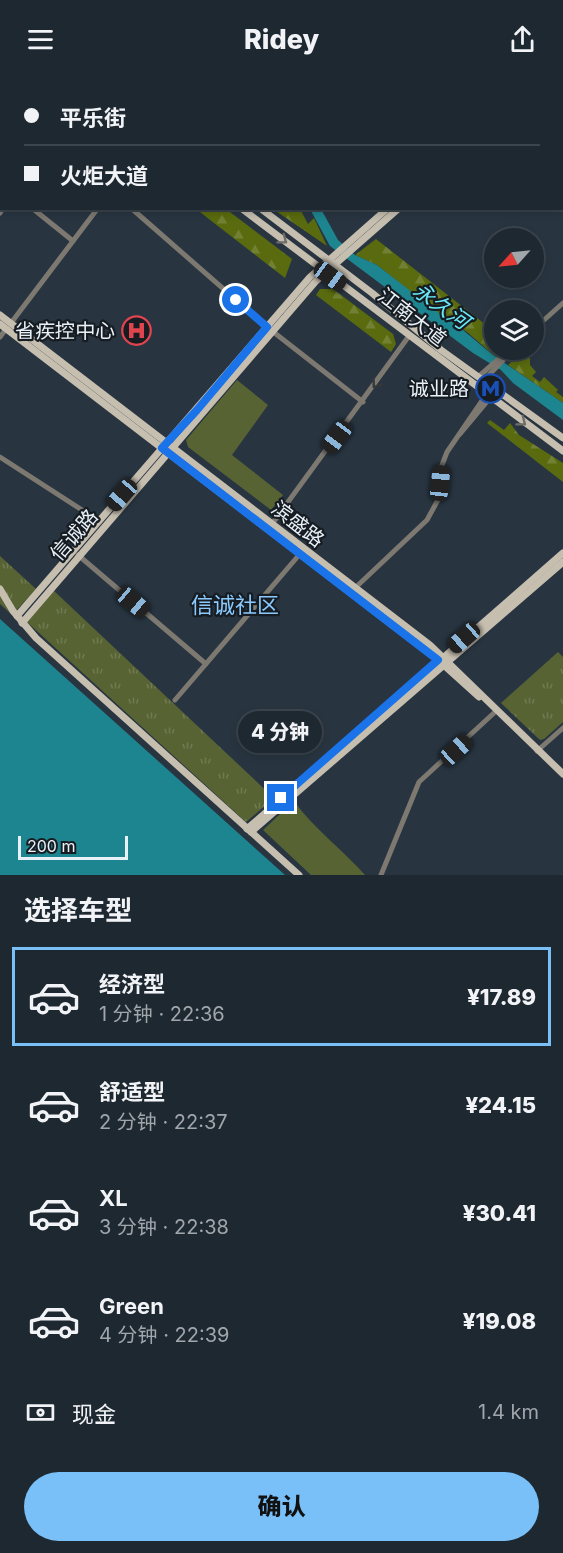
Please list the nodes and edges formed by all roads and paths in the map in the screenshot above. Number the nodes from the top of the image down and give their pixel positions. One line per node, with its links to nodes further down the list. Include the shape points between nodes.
1 (34, 210): 9 (street)
2 (96, 210): 9 (street)
3 (133, 210): 16 (street)
4 (244, 210): 11 (main road, 江南大道, one-way to 11)
5 (263, 210): 10 (main road, 江南大道)
6 (386, 210): 8 (main road, 信诚路)
7 (396, 210): 8 (main road, 信诚路)
8 (362, 234): 10 (main road, 信诚路)
9 (73, 241): 15 (street)
10 (331, 261): 11 (main road, 信诚路); 20 (main road, 江南大道)
11 (322, 270): 16 (main road, 信诚路); 17 (main road, 江南大道)
12 (563, 303): 14 (street)
13 (0, 315): 15 (main road, 滨盛路)
14 (544, 321)
15 (6, 325): 18 (street); 24 (main road, 滨盛路)
16 (270, 329): 22 (street); 24 (main road, 信诚路)
17 (409, 336): 21 (main road, 江南大道); 22 (street, one-way to 22)
18 (0, 337)
19 (501, 360): 20 (street)
20 (480, 379): 23 (main road, 江南大道)
21 (488, 397): 25 (main road, 江南大道, one-way to 25); 33 (street, via 447,452 439,498 427,520)
22 (363, 402): 28 (street)
23 (563, 438)
24 (167, 447): 27 (main road, 信诚路); 28 (main road, 滨盛路); 30 (main road, 信诚路); 31 (main road, 滨盛路)
25 (563, 451)
26 (0, 457): 27 (street)
27 (99, 521): 35 (main road, 信诚路)
28 (272, 524): 33 (main road, 滨盛路)
29 (563, 553): 36 (main road)
30 (78, 555): 35 (main road, 信诚路); 37 (street)
31 (299, 555): 36 (main road, 滨盛路); 37 (street)
32 (563, 562): 38 (main road)
33 (355, 588): 36 (main road, 滨盛路)
34 (0, 589): 35 (main road)
35 (19, 620): 44 (main road)
36 (440, 658): 38 (main road, 滨盛路); 44 (main road)
37 (206, 664): 39 (street)
38 (447, 664): 40 (main road, 滨盛路); 42 (main road, 滨盛路); 44 (main road)
39 (175, 700)
40 (495, 712): 42 (main road, 滨盛路); 46 (street, via 419,782)
41 (563, 728): 42 (street)
42 (538, 750): 43 (main road, 滨盛路)
43 (563, 776)
44 (249, 830): 45 (main road)
45 (299, 875)
46 (381, 875)

